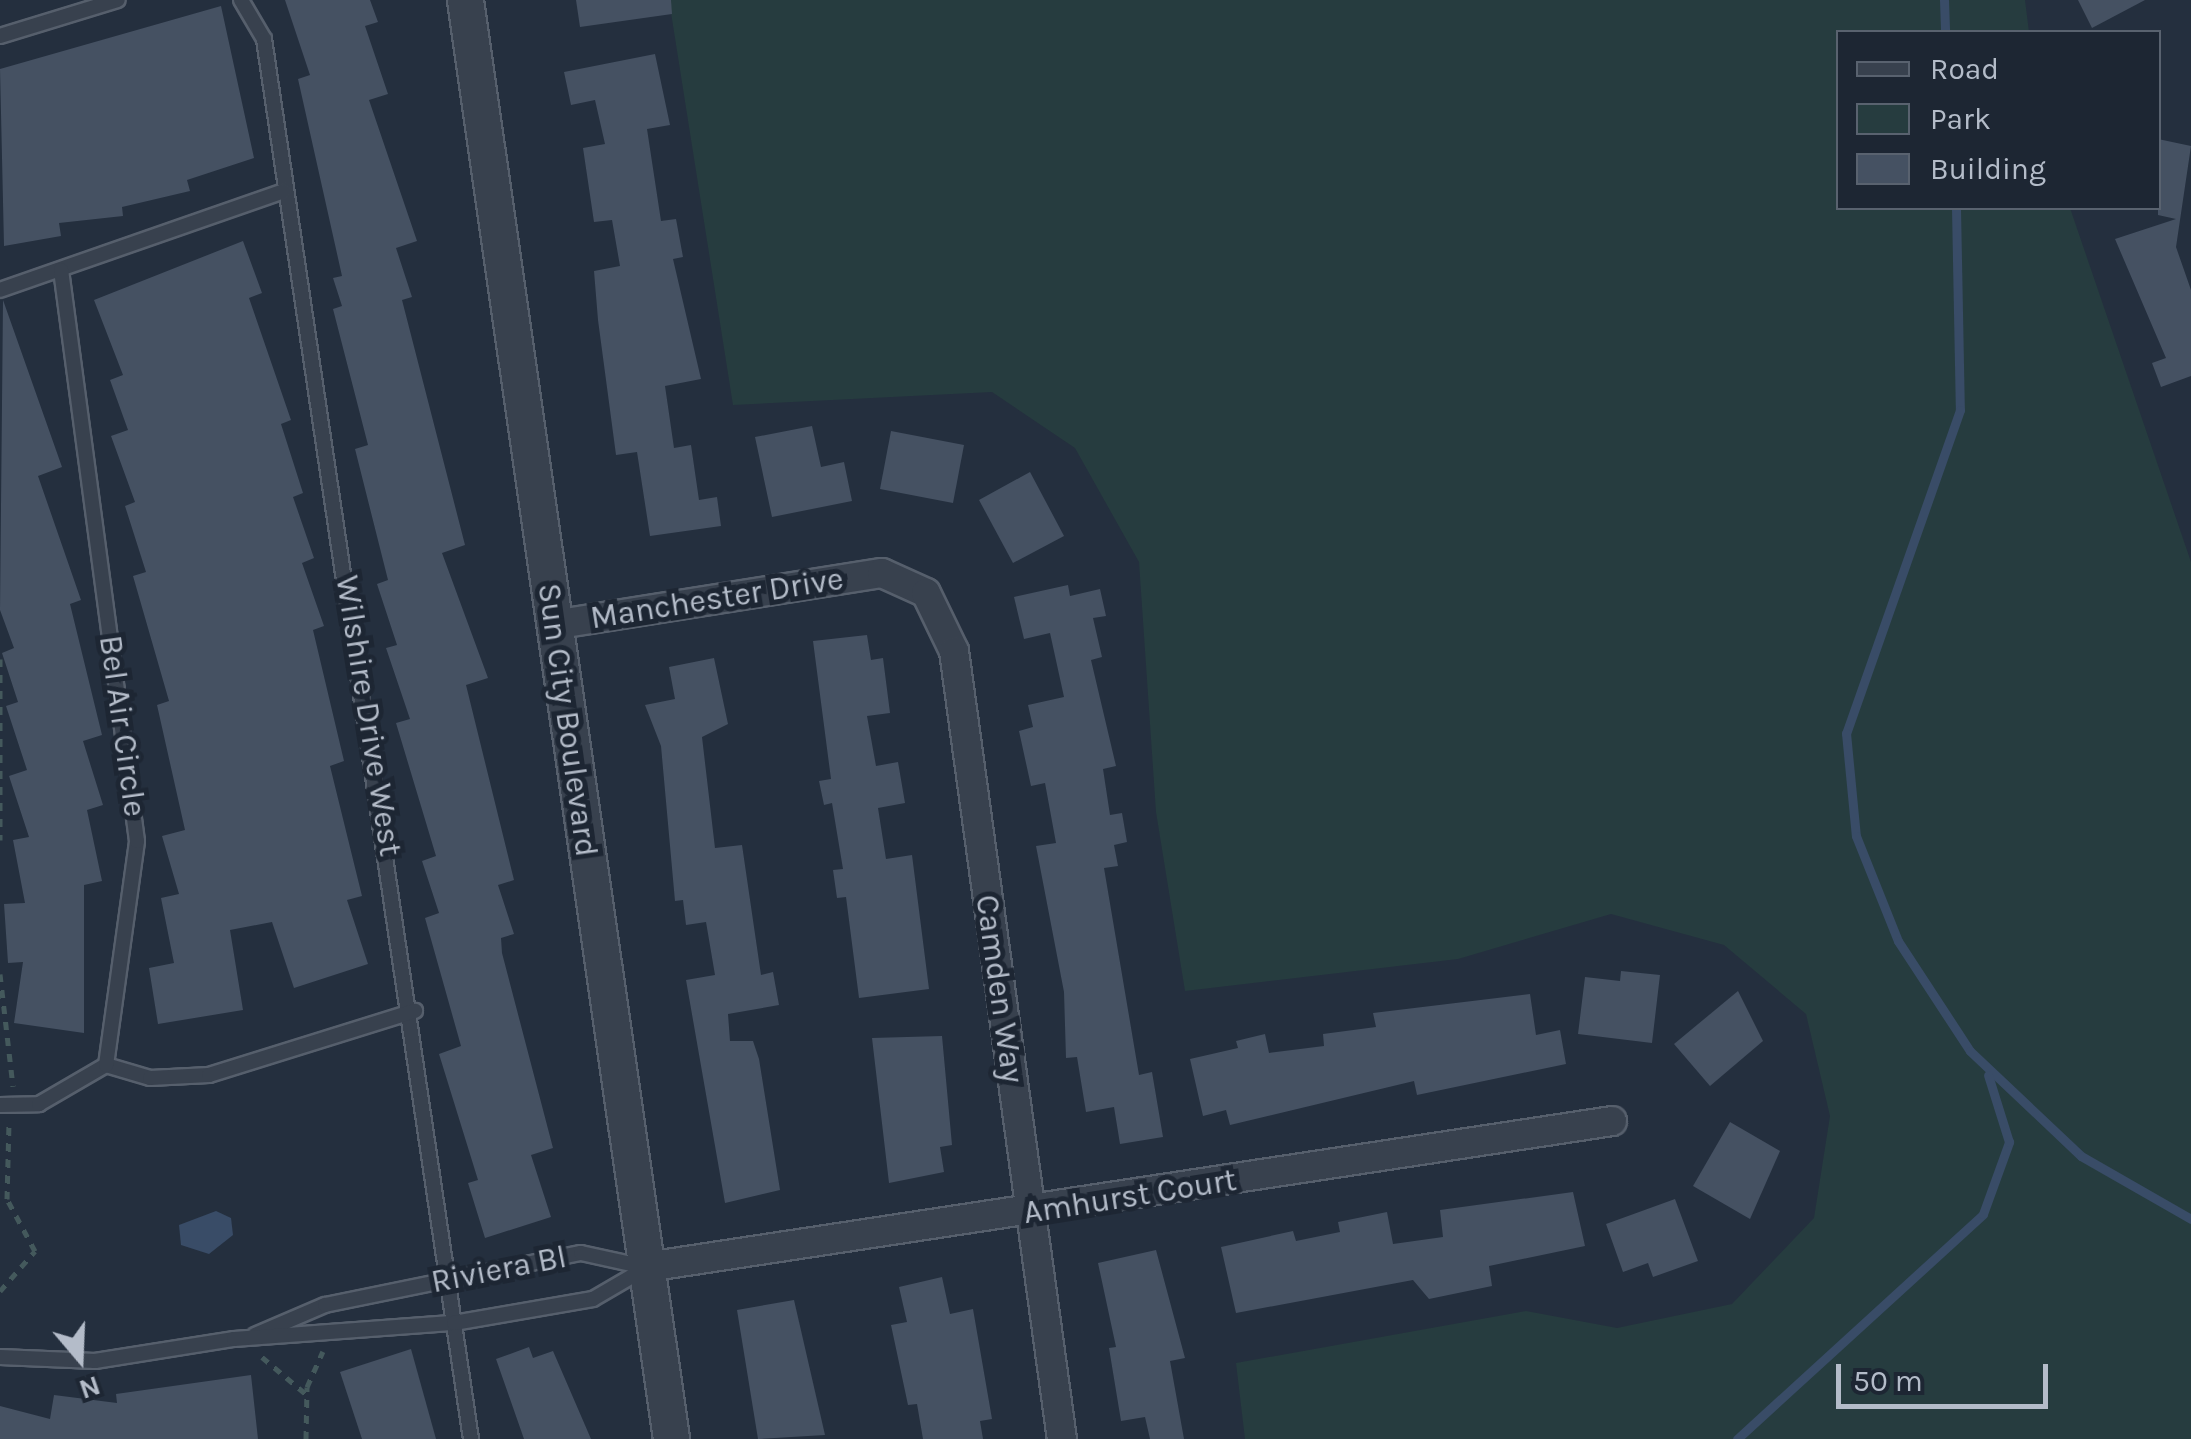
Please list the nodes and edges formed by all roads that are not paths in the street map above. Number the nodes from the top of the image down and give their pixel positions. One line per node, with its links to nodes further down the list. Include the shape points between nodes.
1 (118, 0): 4 (lane)
2 (241, 0): 5 (lane, Wilshire Drive West, via 264,39)
3 (466, 0): 9 (street, Sun City Boulevard)
4 (0, 36)
5 (284, 191): 6 (lane); 10 (lane, Wilshire Drive West)
6 (61, 270): 7 (lane); 11 (lane, Bel Air Circle, via 137,841)
7 (0, 290)
8 (882, 573): 9 (street, Manchester Drive); 14 (street, Camden Way, via 926,592 954,651)
9 (553, 626): 15 (street, Sun City Boulevard)
10 (415, 1011): 11 (lane, via 209,1075 150,1078); 16 (lane, Wilshire Drive West)
11 (106, 1065): 12 (lane, via 38,1104)
12 (5, 1104)
13 (1612, 1121): 14 (street, Amhurst Court)
14 (1028, 1212): 15 (street, Amhurst Court); 22 (street, Camden Way)
15 (647, 1267): 16 (lane, Riviera Bl, via 581,1253); 17 (lane, Riviera Bl, via 593,1298); 21 (street, Sun City Boulevard)
16 (447, 1280): 17 (lane, Wilshire Drive West); 18 (lane, Riviera Bl, via 325,1305)
17 (454, 1323): 18 (lane, Riviera Bl, via 322,1338); 20 (lane, Wilshire Drive West)
18 (250, 1338): 19 (lane, Riviera Bl, via 95,1362)
19 (0, 1357)
20 (472, 1439)
21 (671, 1439)
22 (1062, 1439)

